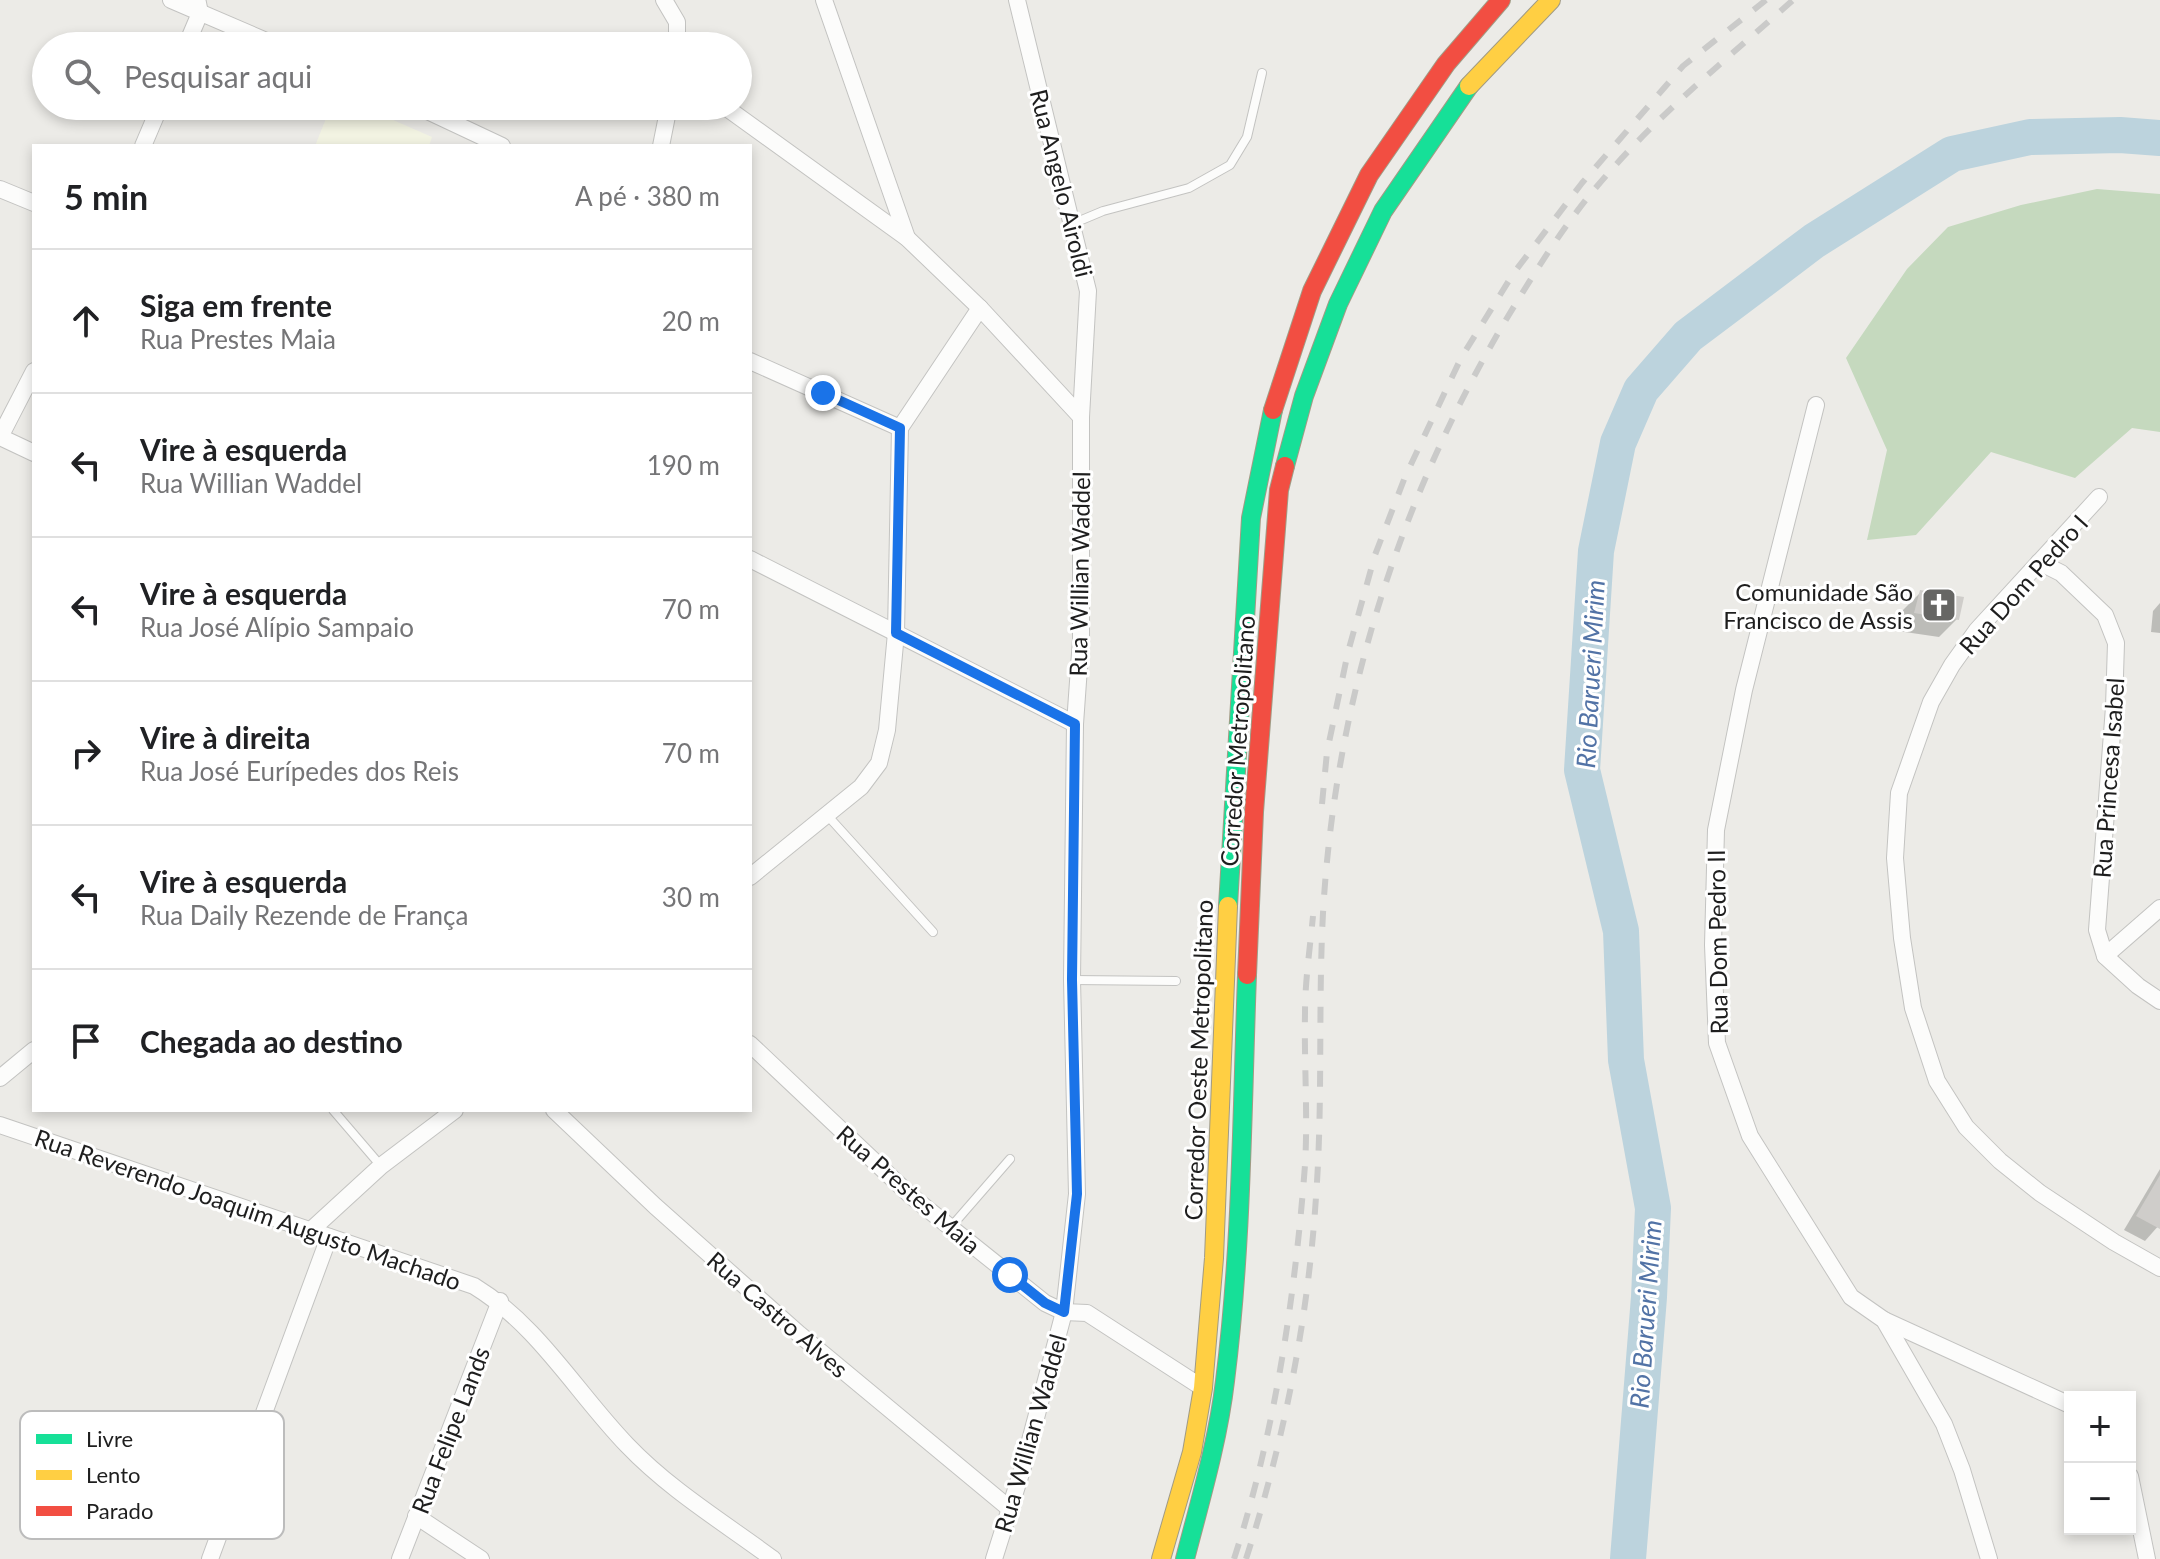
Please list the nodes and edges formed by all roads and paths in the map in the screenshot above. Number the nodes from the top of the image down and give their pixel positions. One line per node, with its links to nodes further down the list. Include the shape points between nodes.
1 (171, 0): 7 (street)
2 (664, 0): 10 (street)
3 (824, 0): 22 (street)
4 (1017, 0): 21 (street, Rua Angelo Airoldi)
5 (1501, 0): 60 (main road, Corredor Oeste Metropolitano, via 1446,64 1369,175 1312,291 1273,409 1251,518)
6 (1551, 0): 66 (main road, Corredor Metropolitano, via 1466,89 1383,211 1338,304 1308,383 1279,490 1254,812 1236,1252 1225,1383)
7 (199, 7): 8 (street); 9 (street)
8 (191, 32)
9 (250, 32)
10 (677, 32)
11 (1262, 73): 21 (lane, via 1247,137 1230,165 1189,188)
12 (154, 120): 16 (street)
13 (447, 120): 17 (street)
14 (666, 120): 18 (street)
15 (743, 120): 22 (street)
16 (144, 144)
17 (498, 144)
18 (661, 144)
19 (0, 189): 20 (street)
20 (32, 202)
21 (1072, 224): 27 (street, Rua Angelo Airoldi, via 1088,291)
22 (907, 238): 23 (street)
23 (980, 308): 27 (street); 28 (street)
24 (752, 362): 28 (street)
25 (32, 375): 29 (street)
26 (1816, 405): 59 (street, Rua Dom Pedro II, via 1744,690 1716,830 1717,1043 1750,1136 1851,1297)
27 (1081, 417): 35 (street, Rua Willian Waddel, via 1081,639)
28 (900, 428): 34 (street)
29 (0, 437): 30 (street)
30 (32, 452)
31 (2099, 497): 33 (street, Rua Dom Pedro I)
32 (752, 560): 34 (street)
33 (2039, 562): 40 (street, Rua Princesa Isabel, via 2061,573 2105,615 2116,643 2097,930); 56 (street, Rua Dom Pedro I, via 1952,665 1931,702 1899,793 1895,858 1911,994 1937,1081 1966,1127 2040,1193)
34 (896, 633): 35 (street); 36 (street, via 879,763 861,787)
35 (1075, 724): 41 (street, Rua Willian Waddel)
36 (827, 815): 37 (street); 39 (lane)
37 (752, 875)
38 (2160, 908): 40 (street)
39 (933, 932)
40 (2105, 956): 43 (street)
41 (1072, 980): 42 (lane); 58 (street, Rua Willian Waddel, via 1077,1194)
42 (1176, 981)
43 (2160, 1001)
44 (752, 1046): 53 (street, Rua Prestes Maia)
45 (32, 1052): 46 (street)
46 (0, 1078)
47 (335, 1112): 52 (lane)
48 (452, 1112): 52 (street)
49 (556, 1112): 64 (street, Rua Castro Alves, via 799,1334)
50 (0, 1125): 54 (street, Rua Reverendo Joaquim Augusto Machado)
51 (1010, 1159): 53 (lane)
52 (381, 1166): 54 (street)
53 (950, 1228): 58 (street, Rua Prestes Maia, via 1045,1303)
54 (309, 1232): 55 (street, Rua Reverendo Joaquim Augusto Machado)
55 (329, 1237): 57 (street, Rua Reverendo Joaquim Augusto Machado, via 474,1286); 62 (street)
56 (2160, 1268)
57 (500, 1301): 65 (street, Rua Felipe Lands); 71 (street, Rua Reverendo Joaquim Augusto Machado, via 547,1349 584,1399 669,1486)
58 (1064, 1312): 60 (street, Rua Prestes Maia, via 1087,1313); 64 (street, Rua Willian Waddel)
59 (1884, 1320): 61 (street); 75 (street, Rua Dom Pedro II, via 1944,1424)
60 (1203, 1388): 66 (main road, via 1208,1425 1191,1509); 73 (main road, Corredor Oeste Metropolitano, via 1192,1452)
61 (2064, 1402)
62 (266, 1411)
63 (2136, 1505): 76 (street)
64 (1010, 1509): 72 (street, Rua Willian Waddel)
65 (416, 1516): 69 (street, Rua Felipe Lands); 70 (street)
66 (1192, 1534): 74 (main road, Corredor Metropolitano)
67 (218, 1539): 68 (street)
68 (210, 1559)
69 (400, 1559)
70 (481, 1559)
71 (773, 1559)
72 (994, 1559)
73 (1161, 1559)
74 (1185, 1559)
75 (1989, 1559)
76 (2147, 1559)

